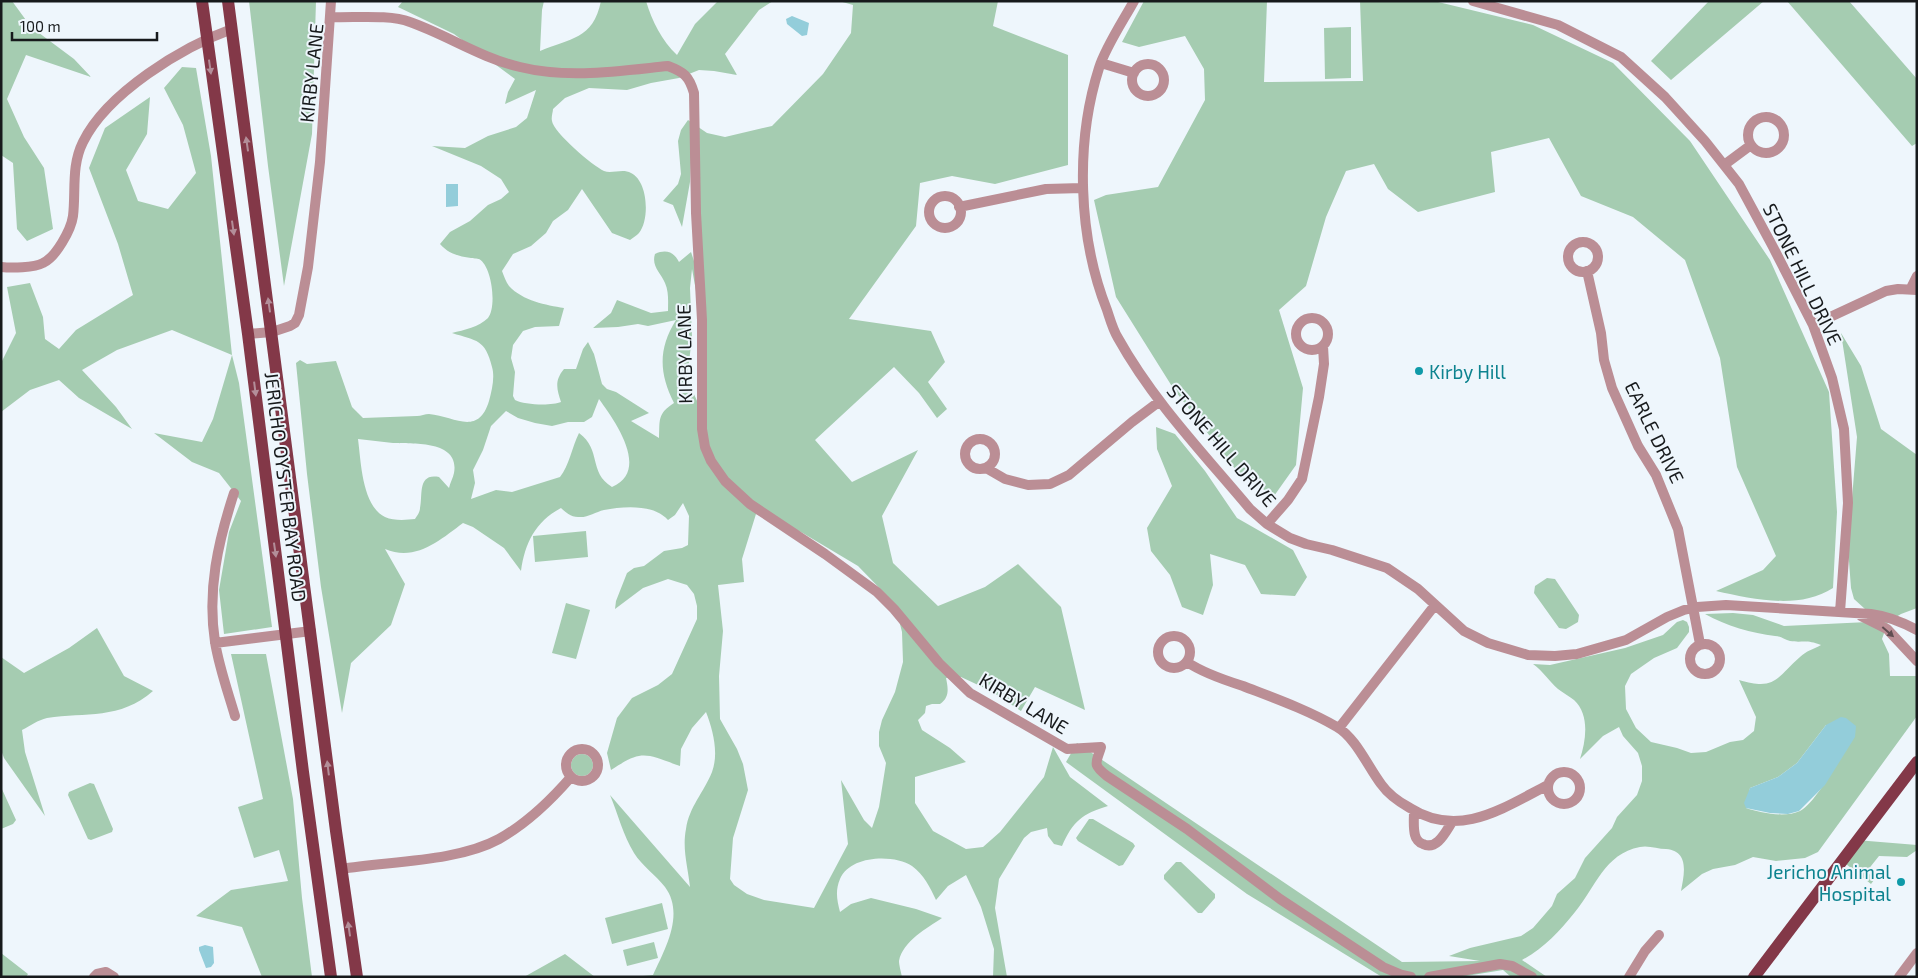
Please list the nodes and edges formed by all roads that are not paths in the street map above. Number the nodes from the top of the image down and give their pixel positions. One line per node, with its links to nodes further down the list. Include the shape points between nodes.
1 (202, 1): 8 (main road, JERICHO OYSTER BAY ROAD)
2 (228, 1): 7 (main road, JERICHO OYSTER BAY ROAD)
3 (331, 1): 6 (street)
4 (1134, 1): 9 (street, STONE HILL DRIVE)
5 (1473, 1): 12 (street, STONE HILL DRIVE, via 1558,25 1621,57 1665,97)
6 (331, 17): 20 (street, KIRBY LANE, via 308,267 295,322); 52 (street, KIRBY LANE, via 409,21 501,62 549,73 668,66 680,70 690,81 694,93 702,320 702,429 711,462 725,481 750,504 877,592 970,693 1067,749 1101,746 1097,768 1107,776 1188,829 1280,899 1383,967)
7 (232, 29): 8 (street); 20 (main road, JERICHO OYSTER BAY ROAD, one-way to 7)
8 (206, 38): 15 (street, via 138,81 92,127 77,158 70,228 58,248 43,263); 21 (main road, JERICHO OYSTER BAY ROAD, one-way to 21)
9 (1101, 63): 10 (street); 13 (street, STONE HILL DRIVE, via 1089,110)
10 (1134, 73)
11 (1751, 145): 12 (street)
12 (1724, 165): 19 (street, STONE HILL DRIVE, via 1743,192)
13 (1082, 188): 14 (street, via 1046,189); 23 (street, STONE HILL DRIVE, via 1099,290 1117,337)
14 (959, 206)
15 (1, 268)
16 (1587, 271): 28 (street, EARLE DRIVE, via 1612,388 1638,446 1656,474 1678,528)
17 (1917, 276): 18 (street)
18 (1914, 289): 19 (street, via 1886,291)
19 (1813, 325): 29 (street, STONE HILL DRIVE, via 1832,378 1844,428 1848,503)
20 (272, 332): 21 (street, KIRBY LANE); 32 (main road, JERICHO OYSTER BAY ROAD)
21 (248, 334): 33 (main road, JERICHO OYSTER BAY ROAD, one-way to 33)
22 (1323, 346): 26 (street, via 1319,397 1302,479)
23 (1160, 401): 24 (street, via 1069,475 1050,484 1028,485 1005,479); 26 (street, STONE HILL DRIVE, via 1250,509)
24 (986, 468)
25 (234, 492): 34 (street, via 216,556 212,613)
26 (1267, 524): 27 (street, STONE HILL DRIVE, via 1306,544 1386,568 1418,589)
27 (1435, 605): 28 (street, STONE HILL DRIVE, via 1464,631 1488,643 1528,655 1555,656 1577,654 1626,640 1667,617); 39 (street)
28 (1693, 608): 29 (street, STONE HILL DRIVE, via 1726,605); 35 (street, EARLE DRIVE)
29 (1840, 612): 30 (street)
30 (1853, 613): 31 (street, via 1882,615); 36 (street, one-way to 36, via 1887,629)
31 (1917, 630)
32 (310, 631): 33 (street); 45 (main road, JERICHO OYSTER BAY ROAD, one-way to 32)
33 (286, 635): 34 (street); 50 (main road, JERICHO OYSTER BAY ROAD)
34 (215, 643): 38 (street)
35 (1700, 644)
36 (1917, 660)
37 (1187, 662): 39 (street)
38 (234, 716)
39 (1339, 728): 43 (street, via 1356,746 1381,785)
40 (1917, 762): 56 (main road)
41 (571, 776): 45 (street, via 513,831 483,846 435,857)
42 (1548, 785): 44 (street, via 1500,811)
43 (1414, 811): 44 (street); 44 (street, via 1415,836 1424,845 1440,840)
44 (1452, 822)
45 (341, 869): 51 (main road, JERICHO OYSTER BAY ROAD, one-way to 45)
46 (1659, 934): 55 (street)
47 (1917, 953): 57 (street)
48 (94, 977): 49 (street, via 106,972)
49 (114, 977)
50 (332, 977)
51 (357, 977)
52 (1410, 977)
53 (1429, 977): 54 (street, via 1500,964 1512,966)
54 (1532, 977)
55 (1629, 977)
56 (1754, 977)
57 (1899, 977)

